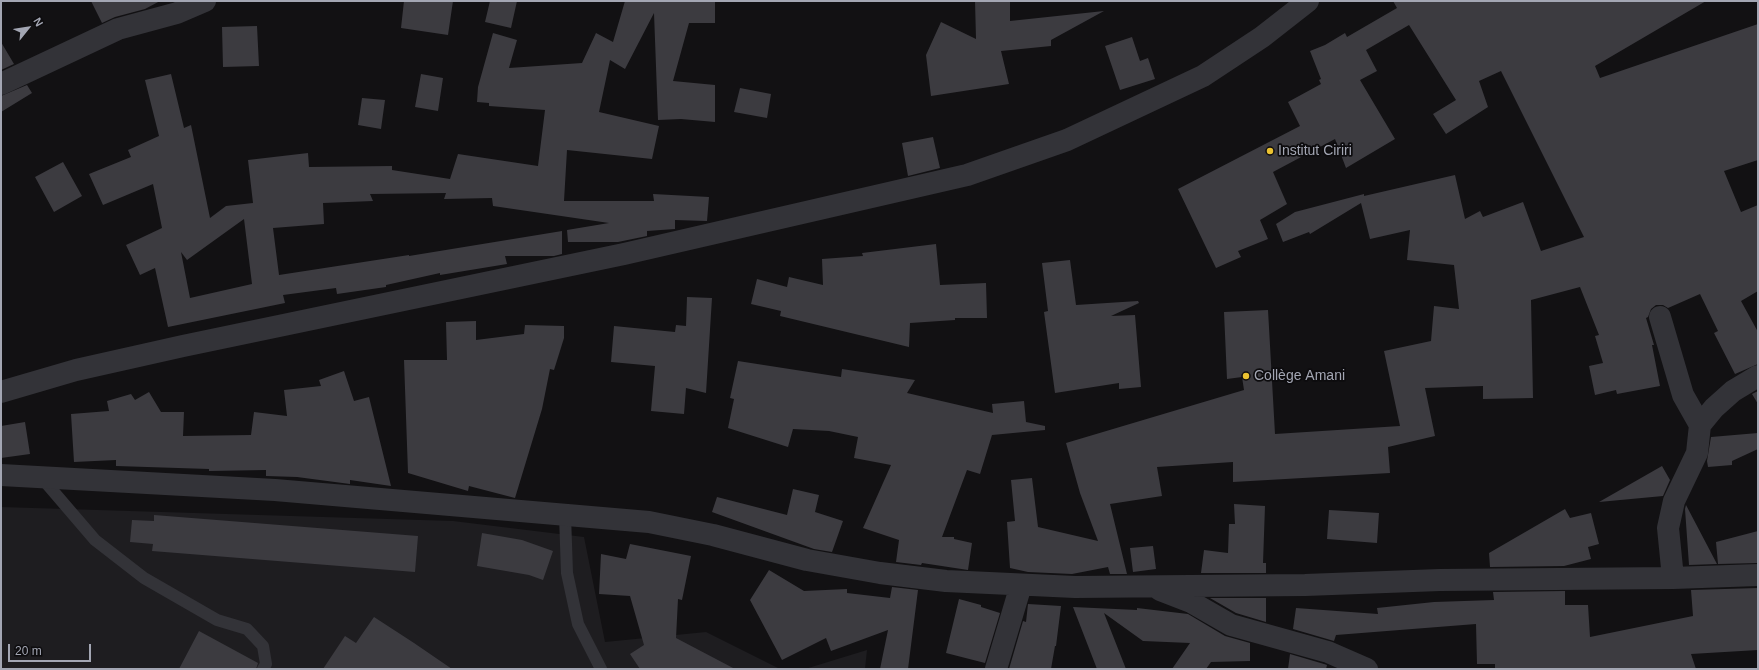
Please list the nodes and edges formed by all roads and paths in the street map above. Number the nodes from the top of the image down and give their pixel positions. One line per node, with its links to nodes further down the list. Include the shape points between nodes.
1 (205, 1): 3 (street, via 177,13 118,29)
2 (1308, 1): 6 (street, via 1262,37 1203,76 1067,140 967,175 624,254 76,370)
3 (1, 84)
4 (1660, 318): 7 (street, via 1683,395)
5 (1758, 376): 7 (street, via 1733,391)
6 (1, 392)
7 (1700, 424): 12 (street, via 1697,453 1674,501 1668,528)
8 (1, 475): 9 (street)
9 (41, 477): 10 (street, via 275,490); 15 (lane, via 95,540 144,578 217,620 247,629 263,646 266,664)
10 (565, 515): 13 (street, via 649,522 713,535 807,560 880,573 946,581); 16 (lane, via 567,573 578,624)
11 (1758, 575): 12 (street)
12 (1673, 578): 14 (street)
13 (1021, 585): 14 (street); 17 (street)
14 (1150, 586): 18 (street, via 1191,602 1231,625 1328,652)
15 (264, 669)
16 (601, 669)
17 (996, 669)
18 (1367, 669)

